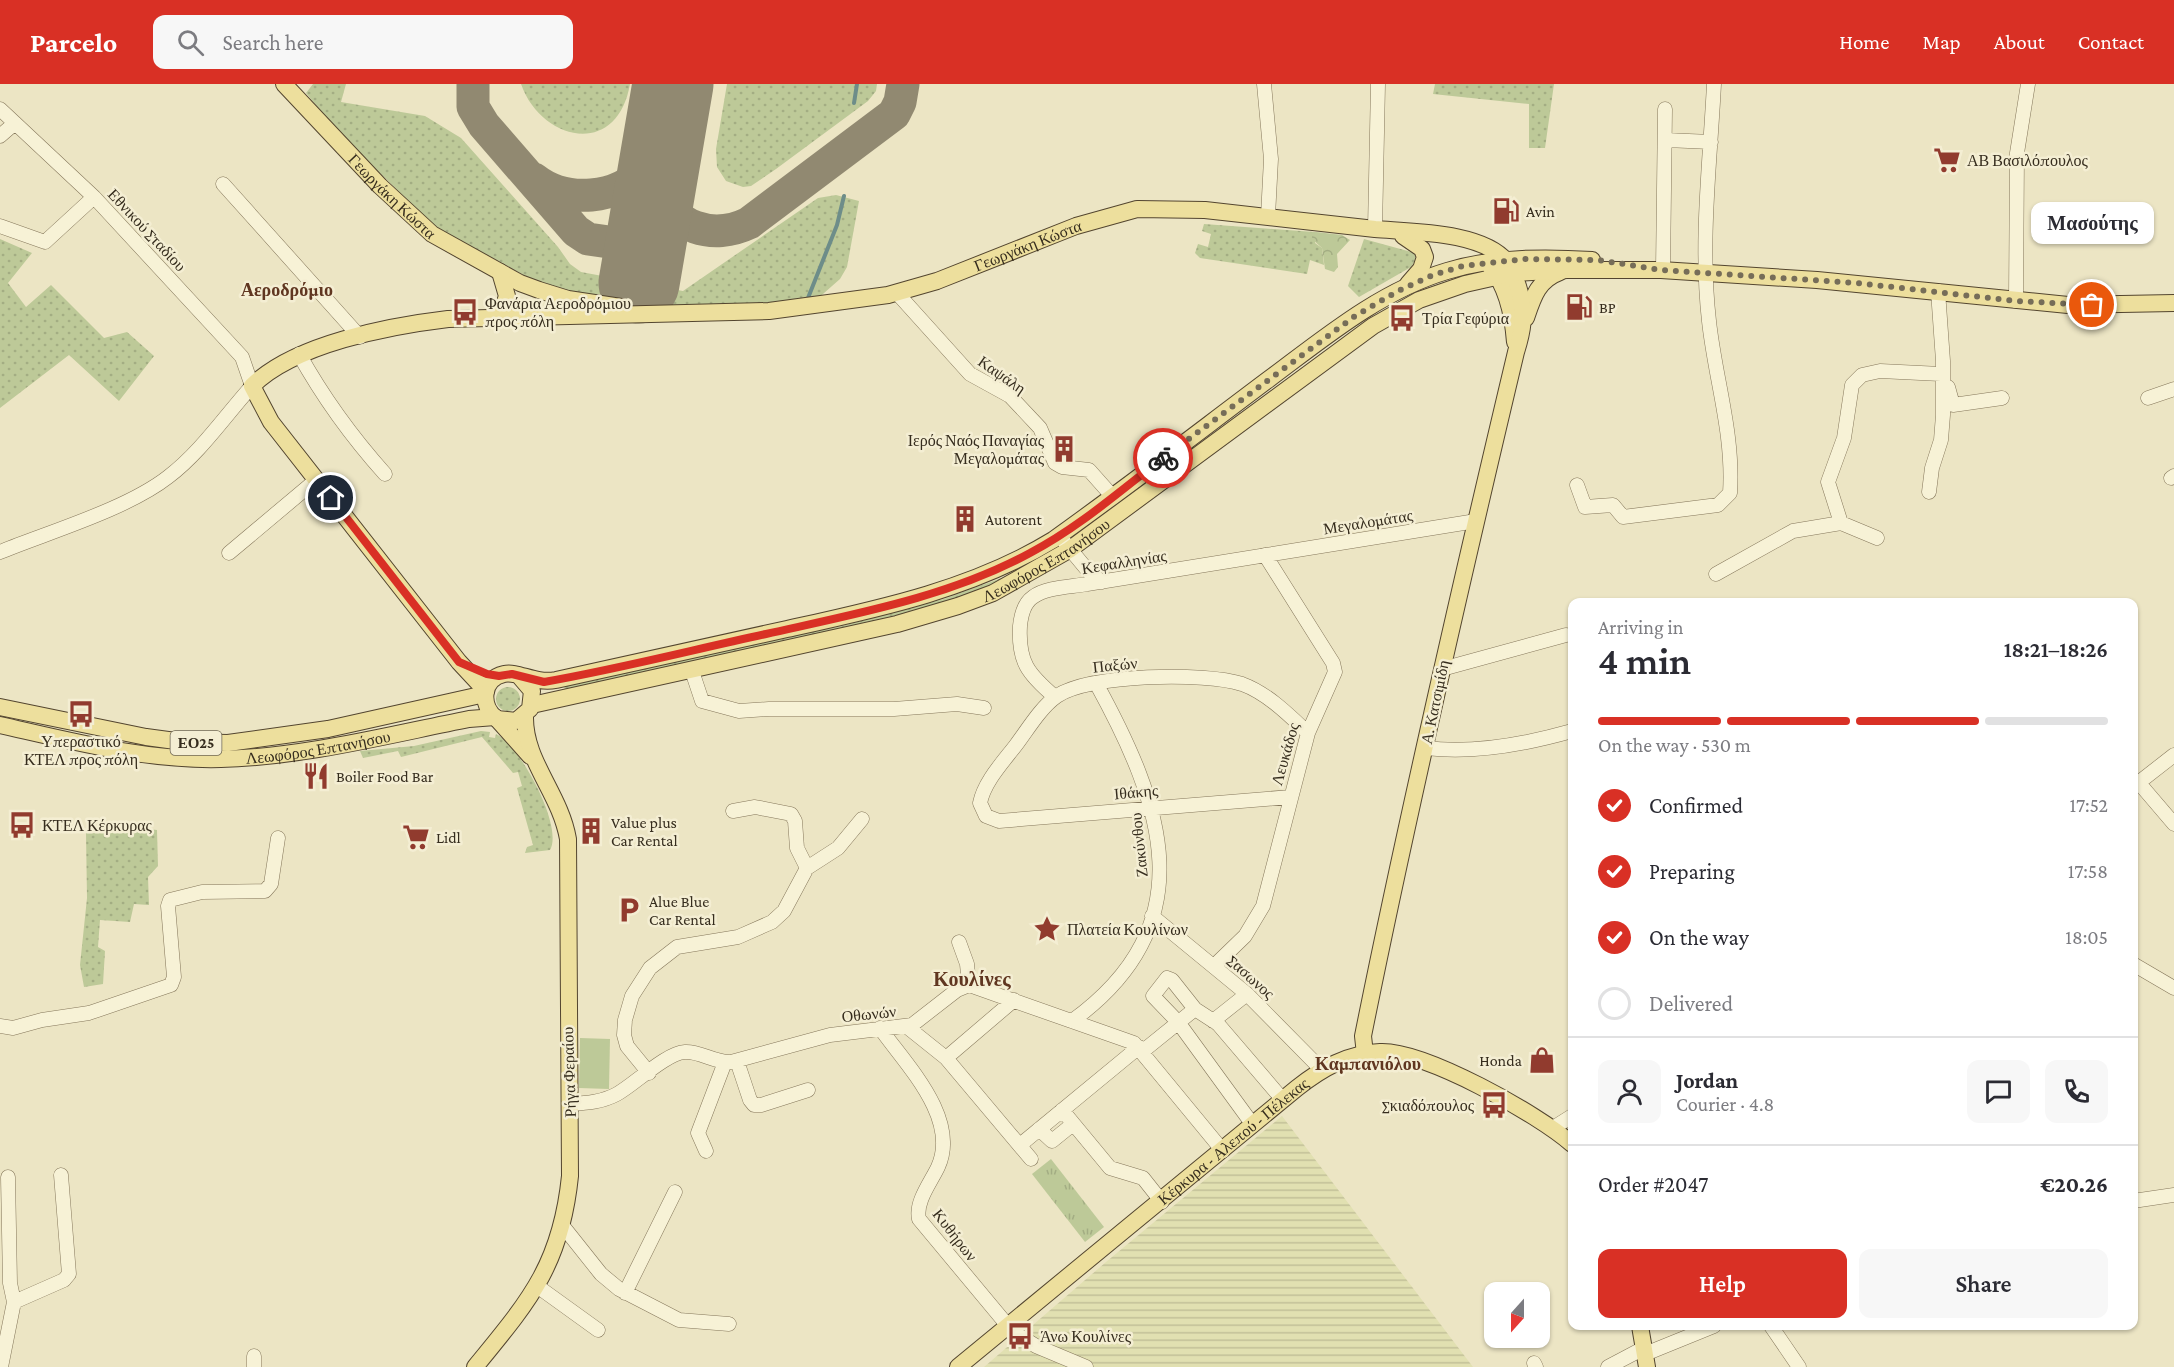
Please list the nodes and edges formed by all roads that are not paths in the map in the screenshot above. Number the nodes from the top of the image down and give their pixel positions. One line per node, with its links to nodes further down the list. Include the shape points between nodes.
1 (285, 84): 23 (main road, Γεωργάκη Κώστα, via 417,222)
2 (1264, 84): 14 (street, via 1270,159)
3 (1378, 84): 16 (street)
4 (1714, 84): 11 (street)
5 (2028, 84): 27 (street, via 2017,153)
6 (1665, 109): 10 (street)
7 (0, 110): 8 (street, Εθνικού Σταδίου)
8 (15, 123): 9 (street); 13 (street, Εθνικού Σταδίου)
9 (0, 136)
10 (1666, 140): 11 (street); 20 (street)
11 (1711, 142): 21 (street)
12 (223, 184): 33 (street)
13 (94, 197): 15 (street, via 45,242); 37 (street, Εθνικού Σταδίου, via 242,357)
14 (1268, 216): 16 (main road, Γεωργάκη Κώστα); 26 (main road, Γεωργάκη Κώστα, via 1169,207 1115,213)
15 (0, 226)
16 (1380, 229): 17 (main road, Γεωργάκη Κώστα); 22 (main road, Γεωργάκη Κώστα, via 1454,236 1483,247)
17 (1403, 236): 18 (main road, Γεωργάκη Κώστα, via 1461,250); 24 (main road, via 1422,249 1425,260 1416,276)
18 (1486, 263): 22 (main road); 24 (main road, Λεωφόρος Επτανήσου, via 1445,271)
19 (1567, 270): 20 (main road, ΕΟ25); 22 (main road, ΕΟ25); 32 (main road, via 1550,276 1536,290)
20 (1662, 270): 21 (main road, ΕΟ25); 22 (main road, ΕΟ25, via 1598,260)
21 (1705, 273): 25 (main road, ΕΟ25); 43 (street, via 1728,439 1729,497 1718,505 1623,517 1613,505 1585,507)
22 (1505, 275): 32 (main road, Α. Κατσιμίδη, via 1524,313); 34 (main road, Α. Κατσιμίδη); 50 (main road, Λεωφόρος Επτανήσου / ΕΟ25, via 1419,300 1373,326)
23 (511, 278): 29 (main road, Γεωργάκη Κώστα, via 568,298); 30 (main road, Γεωργάκη Κώστα); 31 (main road)
24 (1398, 291): 45 (main road, Λεωφόρος Επτανήσου, via 1332,332)
25 (1938, 291): 27 (main road, ΕΟ25); 36 (street)
26 (897, 293): 29 (main road, Γεωργάκη Κώστα, via 769,311); 45 (street, Καψάλη, via 970,374 1010,396 1031,418 1040,428 1055,463 1089,470)
27 (2016, 301): 28 (main road, ΕΟ25, via 2084,305)
28 (2174, 303)
29 (673, 314): 30 (main road, Γεωργάκη Κώστα)
30 (562, 316): 31 (main road, Γεωργάκη Κώστα)
31 (505, 318): 33 (main road, Γεωργάκη Κώστα, via 432,321)
32 (1524, 328): 34 (main road, Α. Κατσιμίδη)
33 (360, 337): 35 (main road, Γεωργάκη Κώστα)
34 (1515, 352): 46 (main road, Α. Κατσιμίδη)
35 (299, 354): 37 (main road, Γεωργάκη Κώστα); 41 (street, via 323,397)
36 (1942, 368): 39 (street, via 1953,405); 44 (street, via 1941,440); 47 (street, via 1880,371 1862,375 1852,385 1844,438 1828,482)
37 (252, 386): 42 (main road, via 271,422); 51 (street, via 184,463 160,483)
38 (2174, 389): 40 (street)
39 (2002, 398)
40 (2148, 398)
41 (385, 474)
42 (316, 480): 52 (street); 57 (main road)
43 (1577, 485)
44 (1929, 492)
45 (1113, 497): 48 (main road, Λεωφόρος Επτανήσου)
46 (1476, 520): 53 (street, Μεγαλομάτας); 58 (main road, Α. Κατσιμίδη)
47 (1841, 523): 49 (street); 54 (street, via 1793,531)
48 (1060, 535): 50 (street); 61 (main road, Λεωφόρος Επτανήσου, via 1018,560 889,605 552,681)
49 (1877, 538)
50 (1070, 550): 55 (street); 59 (main road, Λεωφόρος Επτανήσου / ΕΟ25, via 1023,578 958,606 897,624)
51 (0, 552)
52 (229, 553)
53 (1265, 555): 55 (street, Κεφαλληνίας); 71 (street, Λευκάδος, via 1335,669)
54 (1716, 574)
55 (1102, 582): 64 (street, Κεφαλληνίας, via 1047,592 1033,596 1027,603 1021,618 1019,653)
56 (1566, 635): 58 (street)
57 (459, 662): 60 (main road, Λεωφόρος Επτανήσου); 63 (main road)
58 (1442, 669): 72 (main road, Α. Κατσιμίδη)
59 (692, 671): 66 (street, via 702,701 732,711 894,709 957,704); 67 (main road, Λεωφόρος Επτανήσου / ΕΟ25)
60 (499, 676): 61 (main road, Λεωφόρος Επτανήσου); 63 (main road, via 490,682)
61 (520, 676): 67 (main road, via 532,691)
62 (1096, 683): 64 (street, Παξών, via 1070,689); 71 (street, Παξών, via 1189,678 1237,683 1274,704); 78 (street, Ζακύνθου, via 1129,747)
63 (485, 693): 65 (main road, Λεωφόρος Επτανήσου / ΕΟ25, via 328,729 228,743 146,737); 68 (main road, via 487,707)
64 (1055, 698): 80 (street, Παξών, via 987,787 980,803)
65 (0, 707)
66 (984, 708)
67 (528, 710): 68 (main road, Λεωφόρος Επτανήσου / ΕΟ25, via 513,722); 74 (main road, Ρήγα Φεραίου, via 526,735)
68 (496, 718): 69 (main road, Λεωφόρος Επτανήσου / ΕΟ25, via 469,719 290,753 220,759 120,749); 74 (main road, Ρήγα Φεραίου)
69 (0, 725)
70 (1568, 732): 72 (street, via 1482,748)
71 (1308, 733): 77 (street, Λευκάδος)
72 (1425, 748): 101 (main road, Α. Κατσιμίδη, via 1363,1036)
73 (2174, 755): 75 (street)
74 (533, 758): 108 (main road, Ρήγα Φεραίου, via 560,808 568,839 567,1050)
75 (2138, 783)
76 (2138, 787): 82 (street)
77 (1290, 797): 78 (street, Ιθάκης); 87 (street, Λευκάδος, via 1261,911 1245,936)
78 (1152, 807): 80 (street, Ιθάκης, via 999,821); 85 (street, Ζακύνθου, via 1160,875)
79 (733, 811): 84 (street, via 755,807 791,814 797,848)
80 (986, 816)
81 (862, 819): 84 (street, via 838,848)
82 (2174, 824)
83 (278, 838): 97 (street, via 271,884 265,891 202,892 170,900 174,977 171,985 89,1013 13,1028)
84 (807, 868): 105 (street, via 784,911 772,922 738,937 677,947 650,968 632,996 624,1035 627,1046)
85 (1152, 916): 87 (street, Σασωνος); 94 (street, Ζακύνθου, via 1141,945 1119,979)
86 (959, 942): 89 (street)
87 (1214, 966): 91 (street, Σασωνος)
88 (2138, 967): 90 (street)
89 (969, 985): 92 (street); 98 (street, Οθωνών)
90 (2174, 988)
91 (1247, 994): 95 (street); 104 (street, Σασωνος)
92 (1014, 1000): 94 (street); 102 (street)
93 (1195, 1009): 95 (street); 96 (street); 96 (street, via 1167,978 1153,996)
94 (1072, 1021): 100 (street, via 1127,1040)
95 (1213, 1021): 107 (street)
96 (1178, 1022): 100 (street); 112 (street)
97 (0, 1026)
98 (906, 1026): 99 (street, Οθωνών); 102 (street)
99 (880, 1028): 103 (street, Οθωνών, via 830,1035); 131 (street, Κυθήρων, via 930,1101 944,1132 943,1152 920,1202 919,1219)
100 (1141, 1049): 109 (street); 118 (street)
101 (1365, 1054): 104 (main road, Κέρκυρα - Αλεπού - Πέλεκας); 113 (main road, Κέρκυρα - Αλεπού - Πέλεκας, via 1388,1052 1417,1059)
102 (946, 1058): 116 (street)
103 (731, 1062): 105 (street, via 686,1052 670,1057); 106 (street, via 754,1105); 117 (street, via 698,1133)
104 (1322, 1070): 107 (main road, Κέρκυρα - Αλεπού - Πέλεκας)
105 (650, 1073): 108 (street, via 600,1101)
106 (808, 1090)
107 (1283, 1100): 112 (main road, Κέρκυρα - Αλεπού - Πέλεκας)
108 (571, 1104): 126 (main road, Ρήγα Φεραίου, via 570,1176)
109 (1062, 1110): 111 (street); 114 (street)
110 (1568, 1118): 113 (street)
111 (1073, 1124): 114 (street, via 1052,1141); 125 (street, via 1110,1168 1143,1178)
112 (1253, 1125): 118 (main road, Κέρκυρα - Αλεπού - Πέλεκας)
113 (1552, 1128): 115 (main road, Κέρκυρα - Αλεπού - Πέλεκας)
114 (1039, 1129): 116 (street)
115 (1568, 1141)
116 (1020, 1145): 119 (street)
117 (706, 1151)
118 (1223, 1151): 125 (main road, Κέρκυρα - Αλεπού - Πέλεκας)
119 (1031, 1159)
120 (61, 1175): 129 (street, via 69,1274 64,1280)
121 (8, 1178): 129 (street, via 10,1283)
122 (675, 1192): 128 (street)
123 (2174, 1195): 124 (street)
124 (2138, 1201)
125 (1162, 1202): 131 (main road, Κέρκυρα - Αλεπού - Πέλεκας)
126 (562, 1225): 127 (main road, Ρήγα Φεραίου, via 549,1266); 128 (street, via 601,1274)
127 (537, 1286): 132 (street); 138 (main road, Ρήγα Φεραίου)
128 (625, 1293): 130 (street, via 679,1320)
129 (14, 1302): 137 (street)
130 (729, 1324)
131 (1008, 1327): 139 (main road, Κέρκυρα - Αλεπού - Πέλεκας); 140 (street, Κυθήρων, via 1036,1346)
132 (598, 1330)
133 (1641, 1330): 136 (main road)
134 (1705, 1330): 136 (street)
135 (1774, 1330): 142 (street)
136 (1645, 1356): 141 (street)
137 (2, 1367)
138 (475, 1367)
139 (958, 1367)
140 (1086, 1367)
141 (1608, 1367)
142 (1798, 1367)

